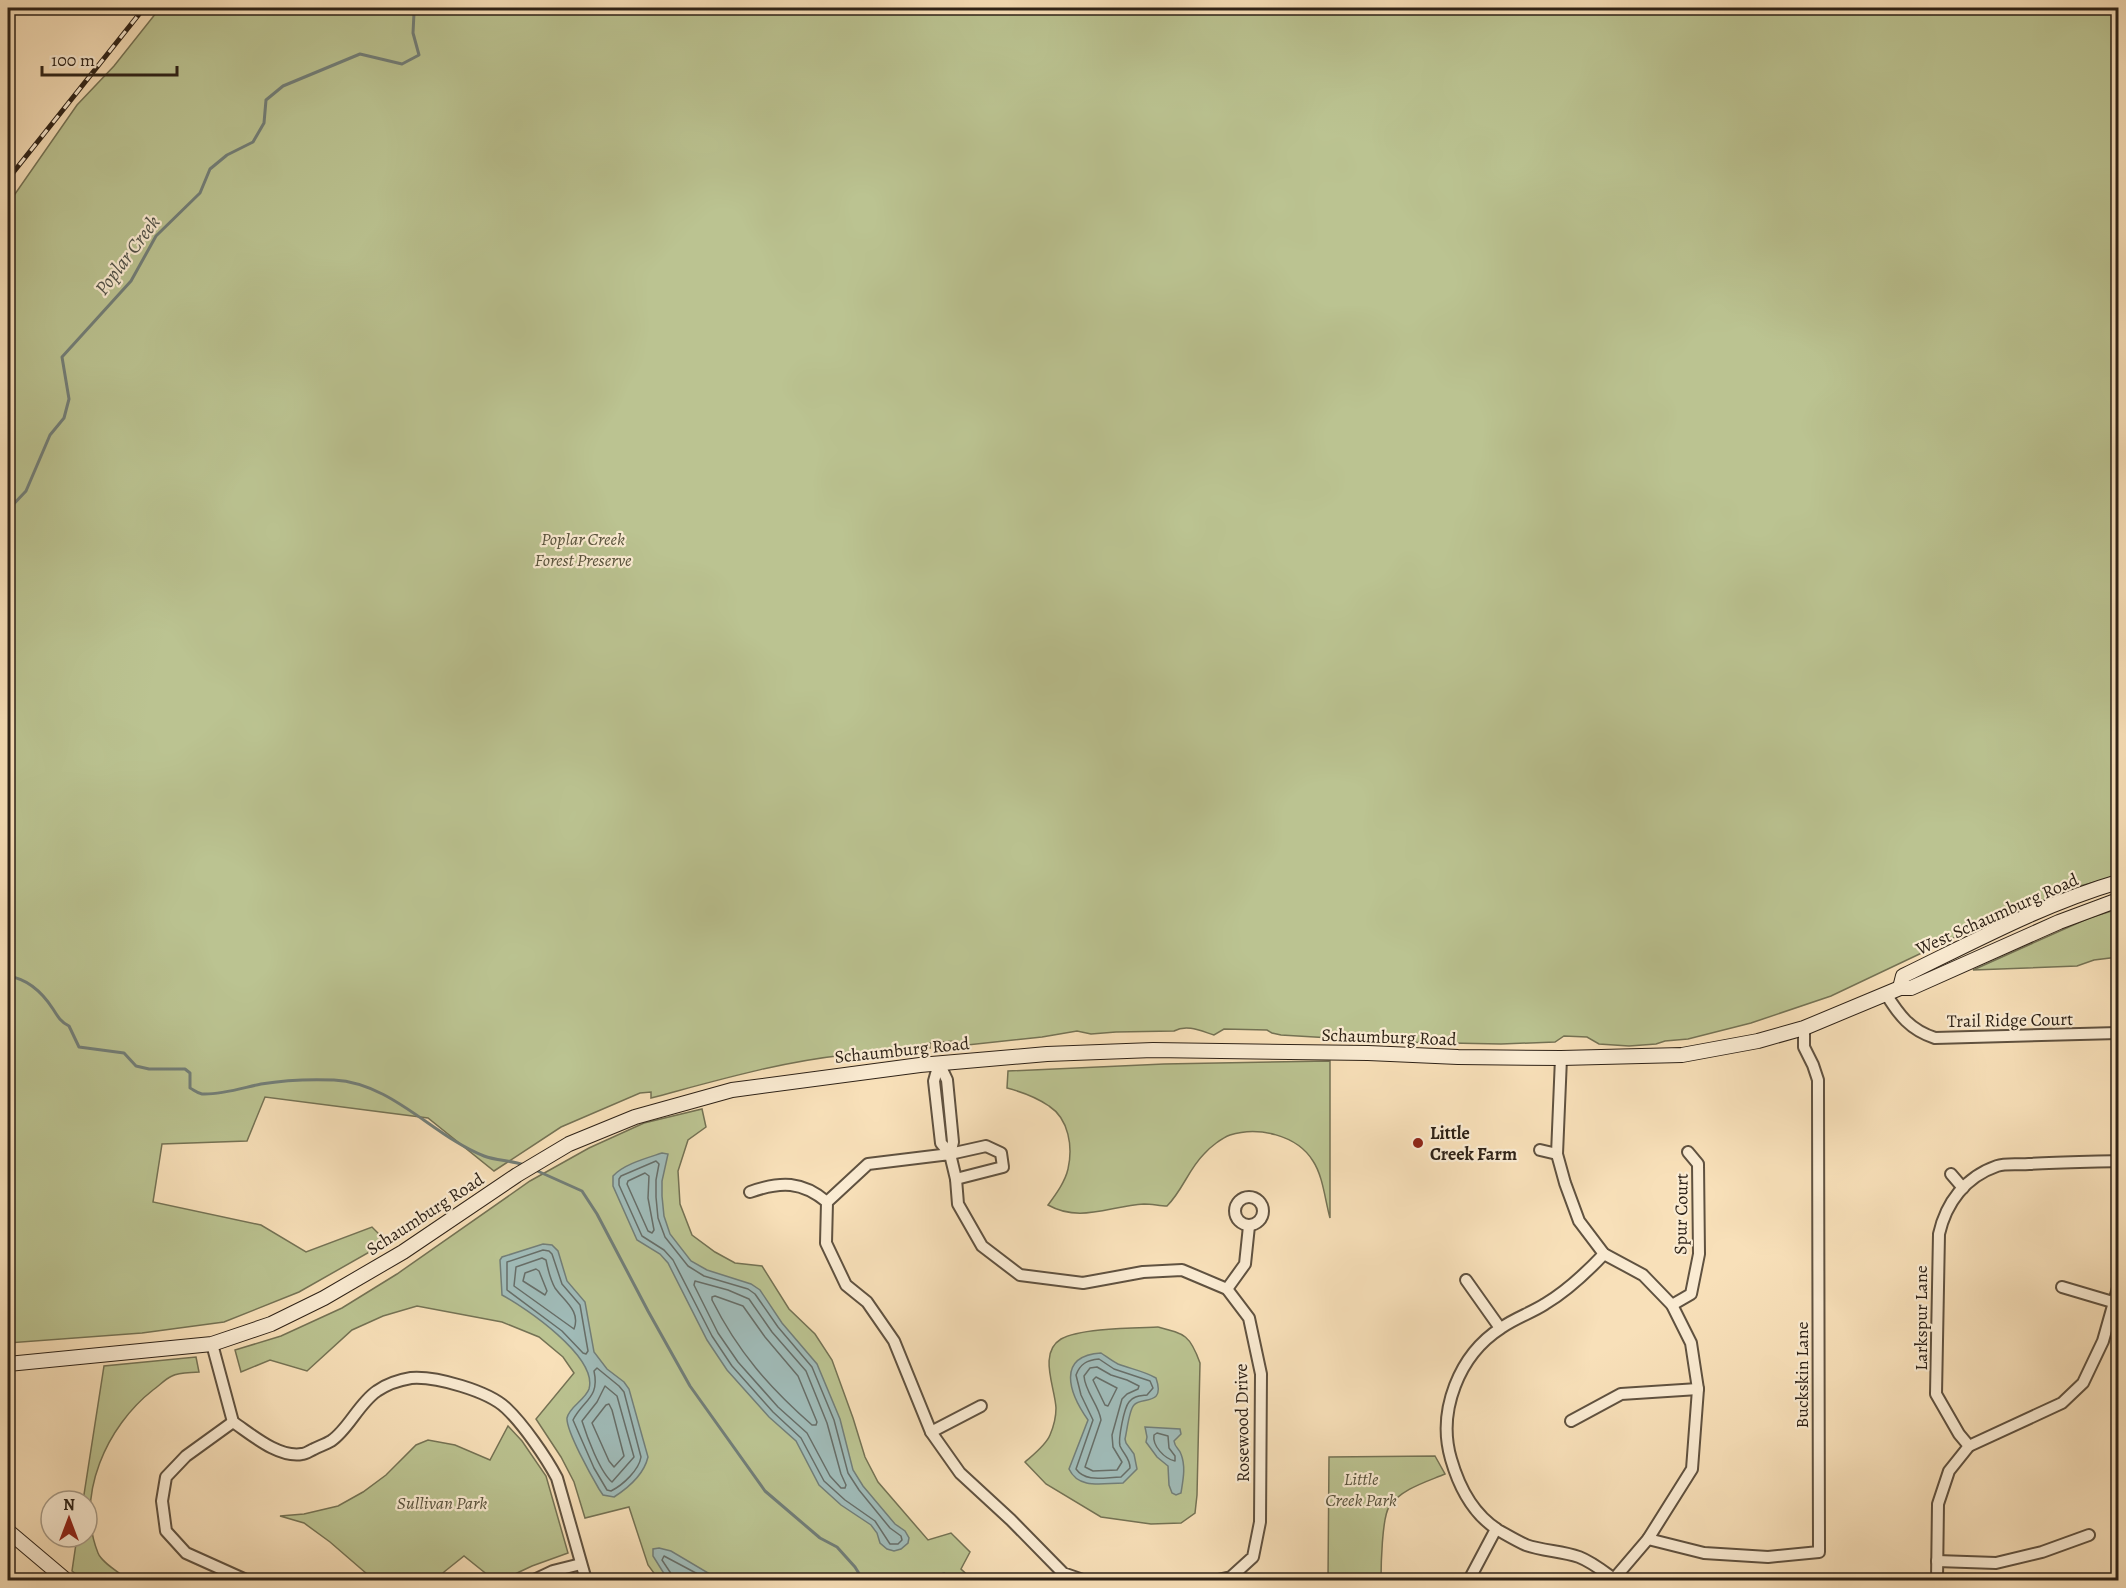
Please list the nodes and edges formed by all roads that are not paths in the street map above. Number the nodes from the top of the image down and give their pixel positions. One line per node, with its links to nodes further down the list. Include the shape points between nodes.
1 (2118, 882): 3 (main road, West Schaumburg Road, via 2067,900 1950,953 1903,976)
2 (2118, 900): 3 (main road, West Schaumburg Road, via 2059,921 1911,988)
3 (1900, 988): 4 (main road, West Schaumburg Road)
4 (1886, 994): 5 (main road, West Schaumburg Road); 7 (street, Trail Ridge Court, via 1909,1025 1935,1038)
5 (1857, 1007): 6 (main road, Schaumburg Road)
6 (1804, 1028): 8 (main road, Schaumburg Road, via 1682,1055); 40 (street, Buckskin Lane, via 1804,1047 1818,1080 1819,1552 1768,1557 1704,1553)
7 (2118, 1033)
8 (1561, 1058): 9 (main road, Schaumburg Road, via 1153,1050); 13 (street)
9 (939, 1063): 12 (street, Rosewood Drive, via 947,1080 953,1142); 29 (main road, Schaumburg Road, via 732,1090 635,1117 569,1144 403,1252 324,1298 271,1324)
10 (1540, 1150): 13 (street)
11 (1688, 1152): 27 (street, Spur Court, via 1698,1164 1699,1254 1691,1294)
12 (950, 1154): 16 (street, Rosewood Drive); 16 (street, via 986,1146 1001,1153 1003,1167); 19 (street, via 868,1164)
13 (1557, 1154): 21 (street, via 1579,1221)
14 (2118, 1161): 17 (street, Larkspur Lane, via 1999,1166 1980,1174)
15 (1951, 1174): 17 (street)
16 (956, 1179): 25 (street, Rosewood Drive, via 958,1204 982,1246 1020,1275 1083,1283 1143,1272 1182,1270)
17 (1963, 1188): 36 (street, Larkspur Lane, via 1951,1201 1939,1234 1936,1394)
18 (750, 1192): 19 (street, via 790,1184 815,1191)
19 (827, 1202): 35 (street, via 826,1244 846,1285 867,1302 894,1341)
20 (1250, 1226): 25 (street, via 1245,1264)
21 (1604, 1254): 27 (street, via 1643,1275); 28 (street, via 1558,1296)
22 (1466, 1280): 28 (street)
23 (2061, 1287): 26 (street)
24 (2118, 1288): 26 (street)
25 (1227, 1290): 43 (street, Rosewood Drive, via 1249,1318 1261,1374 1260,1522 1253,1557)
26 (2116, 1303): 36 (street, via 2094,1364 2076,1390 2062,1403)
27 (1672, 1305): 31 (street, via 1691,1343)
28 (1500, 1328): 37 (street, via 1473,1352 1466,1364 1451,1398 1446,1425 1450,1456 1464,1494)
29 (212, 1344): 30 (main road, Schaumburg Road); 34 (street)
30 (8, 1364)
31 (1698, 1389): 33 (street, via 1621,1394); 40 (street, via 1692,1469)
32 (981, 1406): 35 (street)
33 (1571, 1421)
34 (233, 1422): 42 (street, via 276,1451 302,1455 333,1440 375,1392 400,1380 424,1378 485,1394 506,1407 550,1465); 46 (street, via 186,1456 166,1477 162,1501 166,1531 186,1553)
35 (931, 1432): 49 (street, via 960,1473 1063,1573)
36 (1969, 1446): 41 (street, via 1949,1471 1938,1504)
37 (1496, 1529): 44 (street, via 1525,1544 1579,1557); 51 (street)
38 (8, 1531): 45 (main road)
39 (2089, 1535): 41 (street, via 1996,1563)
40 (1648, 1539): 44 (street)
41 (1937, 1561): 52 (street)
42 (581, 1564): 47 (street); 48 (street)
43 (1232, 1579): 50 (street, Rosewood Drive)
44 (1614, 1580)
45 (66, 1581)
46 (246, 1581)
47 (534, 1581)
48 (586, 1581)
49 (1083, 1581)
50 (1218, 1581)
51 (1469, 1581)
52 (1937, 1581)

